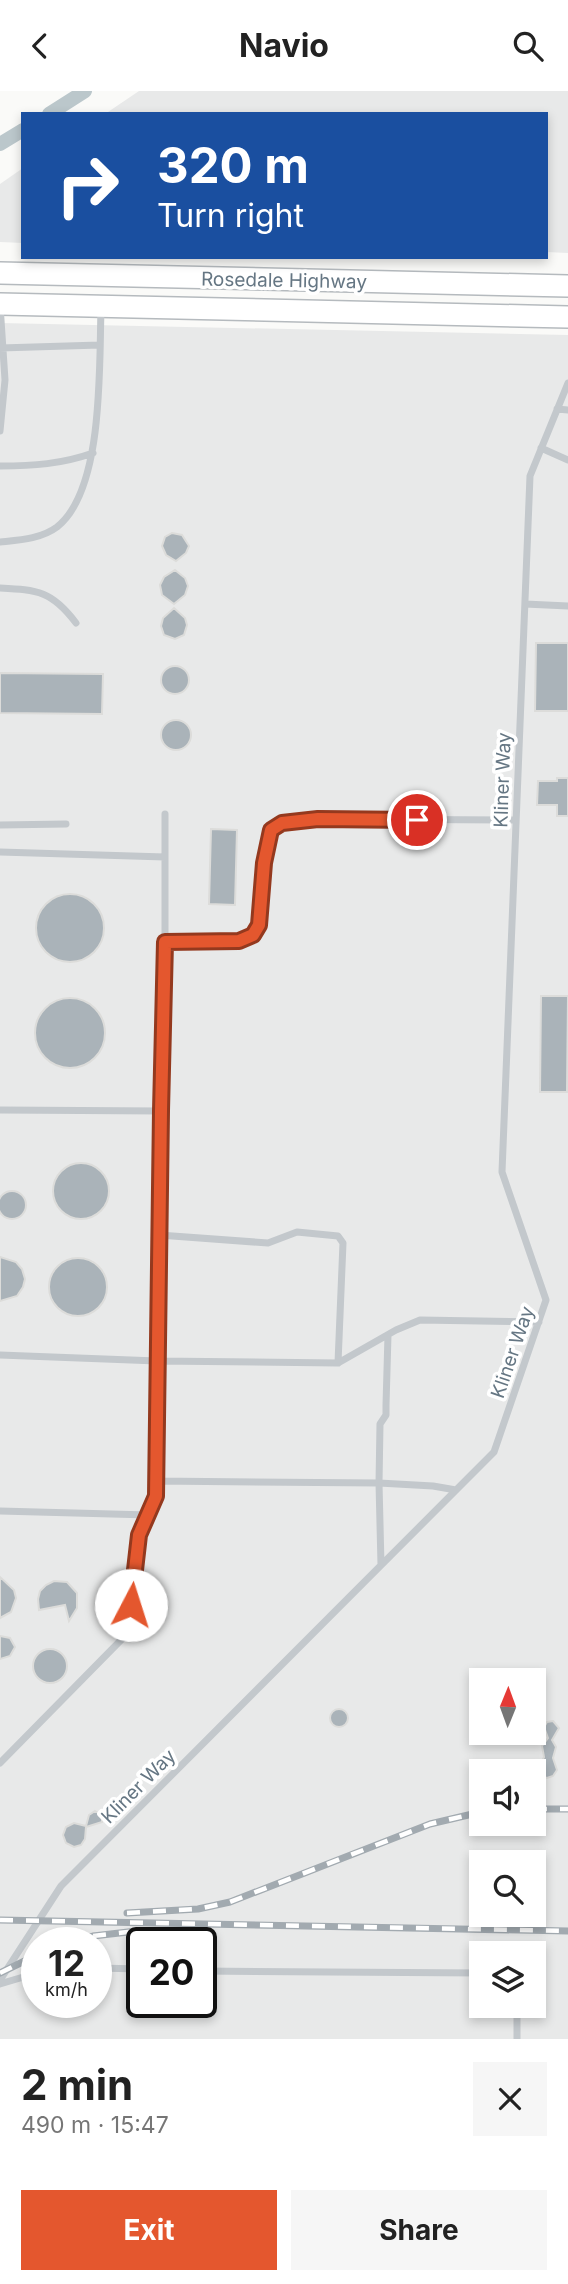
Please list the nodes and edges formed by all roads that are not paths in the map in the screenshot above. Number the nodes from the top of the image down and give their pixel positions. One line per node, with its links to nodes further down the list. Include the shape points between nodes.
1 (0, 273): 2 (main road, Rosedale Highway)
2 (568, 286)
3 (0, 304): 4 (main road, Rosedale Highway); 7 (lane)
4 (101, 306): 5 (main road, Rosedale Highway); 6 (lane)
5 (568, 317)
6 (100, 345): 7 (lane); 13 (lane)
7 (1, 348): 11 (lane, via 5,380)
8 (568, 383): 9 (lane, Kliner Way)
9 (557, 409): 10 (lane); 12 (lane, Kliner Way)
10 (568, 410)
11 (0, 431)
12 (541, 448): 14 (lane); 18 (lane, Kliner Way, via 530,475)
13 (93, 453): 15 (lane, via 71,461); 16 (lane, via 73,510 56,527 35,537)
14 (568, 460)
15 (0, 466)
16 (0, 542)
17 (0, 588): 20 (lane, via 33,590 50,597)
18 (525, 604): 19 (lane); 22 (lane, Kliner Way)
19 (568, 606)
20 (76, 623)
21 (165, 814): 26 (lane)
22 (516, 820): 27 (lane, via 318,819 282,823 271,830 259,925 253,935 239,941); 31 (lane, Kliner Way, via 502,1172 546,1300)
23 (66, 824): 24 (lane)
24 (0, 825)
25 (0, 852): 26 (lane)
26 (165, 857): 27 (lane)
27 (165, 942): 29 (lane)
28 (0, 1110): 29 (lane)
29 (161, 1111): 30 (lane)
30 (159, 1235): 34 (lane); 35 (lane, via 268,1243 297,1232 338,1236 343,1243)
31 (539, 1322): 32 (lane, via 420,1320); 38 (lane, Kliner Way, via 494,1452)
32 (388, 1335): 35 (lane); 37 (lane)
33 (0, 1355): 34 (lane)
34 (157, 1361): 35 (lane); 36 (lane)
35 (338, 1363)
36 (156, 1481): 37 (lane); 40 (lane)
37 (379, 1483): 38 (lane); 41 (lane)
38 (456, 1490): 41 (lane, Kliner Way)
39 (0, 1511): 40 (lane)
40 (149, 1515): 42 (lane, via 139,1535 129,1625 123,1638)
41 (381, 1565): 46 (lane, Kliner Way, via 61,1886)
42 (0, 1763)
43 (217, 1971): 44 (lane)
44 (469, 1973)
45 (21, 1977): 46 (lane)
46 (0, 1982)
47 (517, 2018): 48 (lane)
48 (517, 2039)

